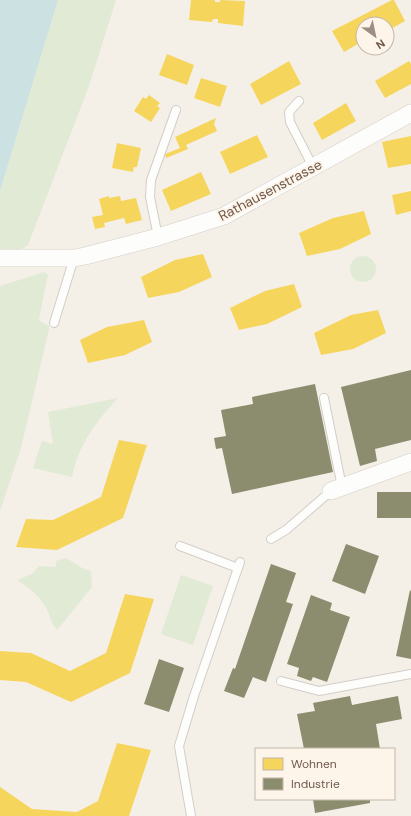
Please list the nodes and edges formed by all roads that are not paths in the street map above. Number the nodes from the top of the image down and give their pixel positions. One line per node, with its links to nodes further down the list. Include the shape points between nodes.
1 (299, 101): 4 (lane, via 289,112 290,122)
2 (176, 110): 5 (lane, via 151,180 150,197)
3 (411, 114): 4 (street, Rathausenstrasse)
4 (314, 168): 5 (street, Rathausenstrasse, via 224,216)
5 (158, 237): 7 (street, Rathausenstrasse)
6 (0, 258): 7 (street, Rathausenstrasse)
7 (74, 258): 8 (lane)
8 (54, 323)
9 (324, 398): 11 (lane)
10 (411, 462): 11 (street)
11 (336, 489): 12 (lane, via 286,530)
12 (271, 539)
13 (180, 546): 16 (lane, via 239,565 179,746)
14 (411, 674): 15 (lane, via 319,691)
15 (281, 681)
16 (191, 816)

